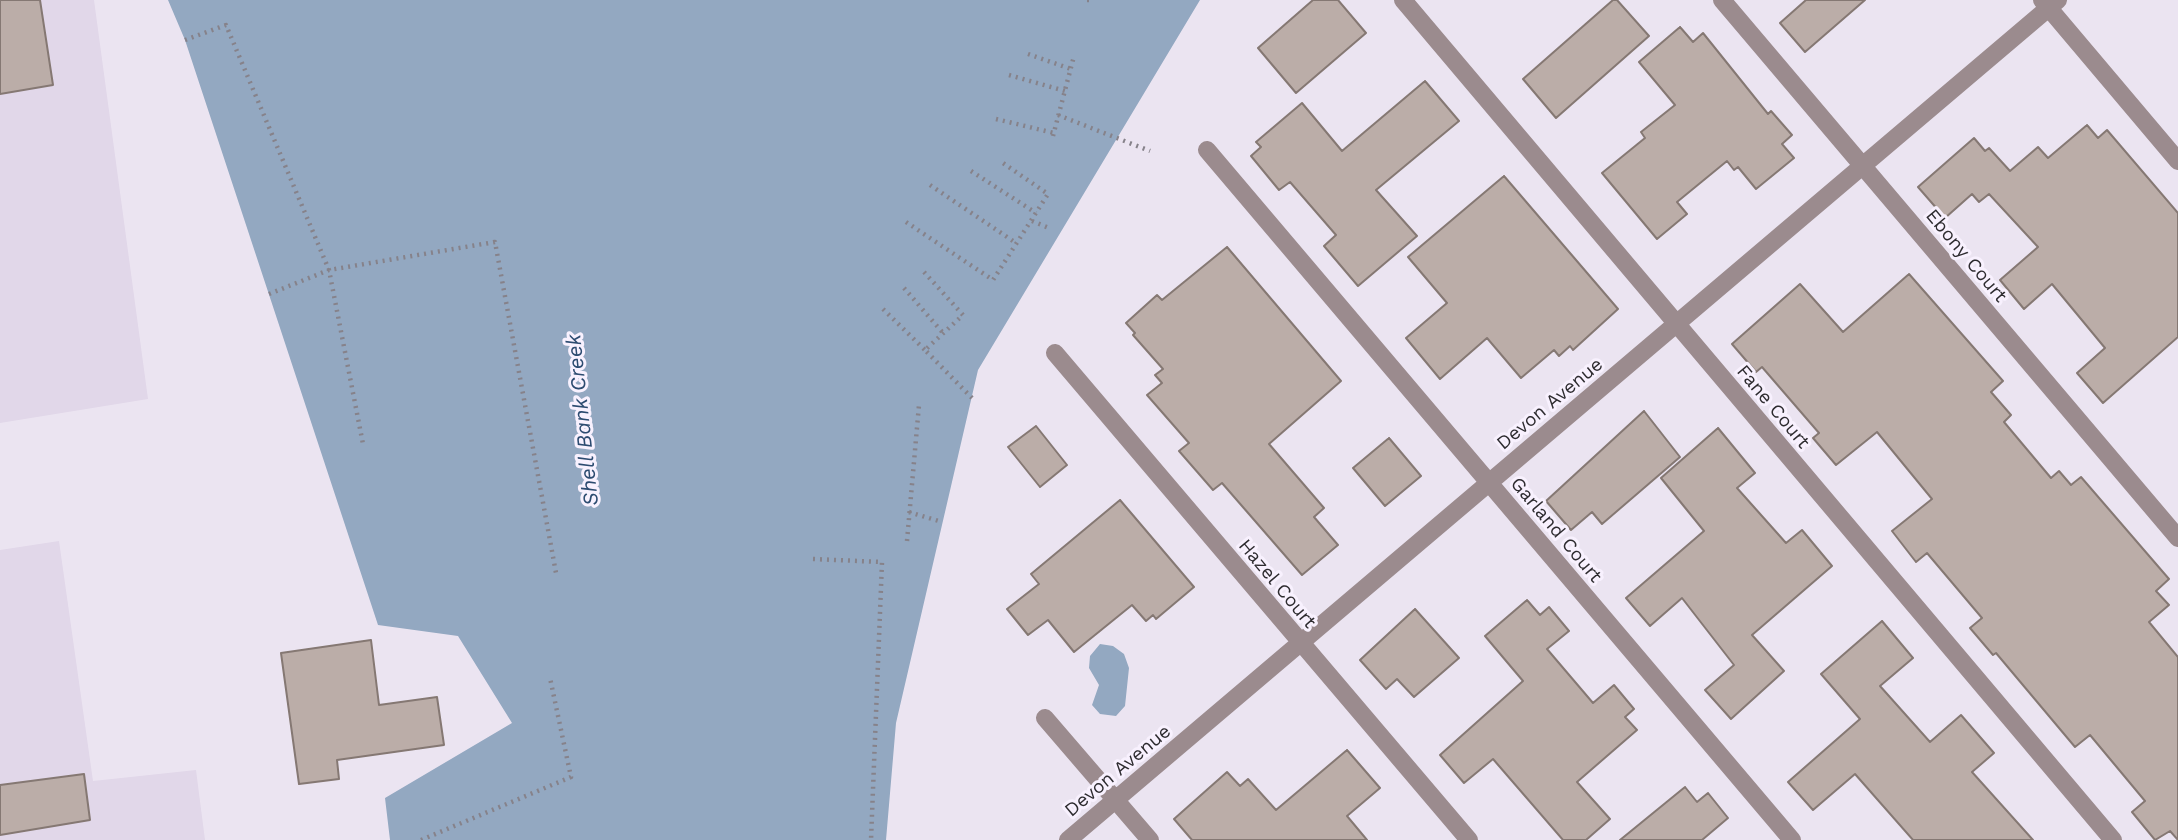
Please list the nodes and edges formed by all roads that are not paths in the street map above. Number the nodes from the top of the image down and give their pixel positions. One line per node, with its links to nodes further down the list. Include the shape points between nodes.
1 (1403, 0): 7 (street, Fane Court)
2 (1722, 0): 6 (street, Ebony Court)
3 (2050, 3): 5 (street); 6 (street, Devon Avenue)
4 (1207, 150): 9 (street, Garland Court)
5 (2178, 161)
6 (1862, 167): 7 (street, Devon Avenue); 10 (street, Ebony Court)
7 (1675, 325): 9 (street, Devon Avenue); 18 (street, Fane Court)
8 (1055, 353): 11 (street, Hazel Court)
9 (1489, 483): 11 (street, Devon Avenue); 17 (street, Garland Court)
10 (2178, 538)
11 (1300, 642): 13 (street, Devon Avenue); 16 (street, Hazel Court)
12 (1045, 718): 13 (street)
13 (1116, 800): 14 (street, Devon Avenue); 15 (street)
14 (1068, 840)
15 (1150, 840)
16 (1469, 840)
17 (1792, 840)
18 (2113, 840)

